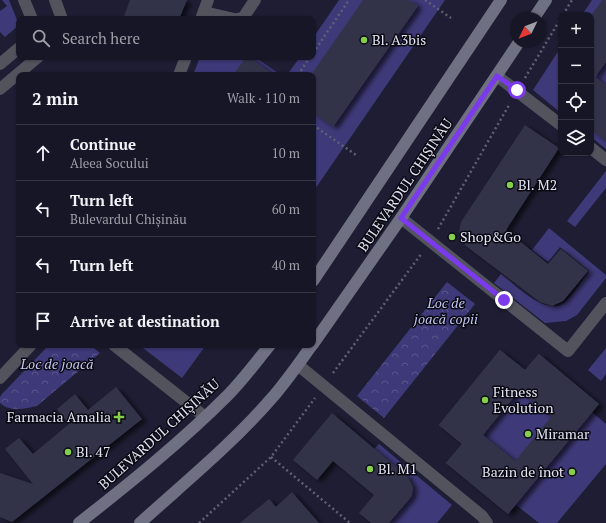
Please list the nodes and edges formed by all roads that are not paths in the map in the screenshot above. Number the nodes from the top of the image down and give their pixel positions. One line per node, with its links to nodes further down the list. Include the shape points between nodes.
1 (24, 0): 8 (street)
2 (54, 0): 9 (street)
3 (255, 0): 11 (street)
4 (501, 0): 26 (main road, BULEVARDUL CHIȘINĂU)
5 (546, 0): 7 (main road)
6 (205, 10): 10 (street)
7 (538, 12)
8 (31, 16)
9 (61, 16)
10 (224, 16)
11 (244, 16)
12 (515, 48): 20 (main road, BULEVARDUL CHIȘINĂU)
13 (16, 51): 16 (street)
14 (34, 60): 17 (street)
15 (185, 60): 18 (street)
16 (0, 64)
17 (20, 72)
18 (180, 72)
19 (16, 76): 21 (street)
20 (497, 76): 22 (street); 25 (main road, BULEVARDUL CHIȘINĂU)
21 (0, 89)
22 (558, 123)
23 (594, 150): 24 (street)
24 (606, 160)
25 (401, 218): 27 (street, via 568,351); 28 (main road, BULEVARDUL CHIȘINĂU)
26 (316, 277)
27 (606, 303)
28 (316, 340)
29 (29, 348): 34 (street)
30 (118, 348): 35 (street)
31 (268, 348): 35 (main road, BULEVARDUL CHIȘINĂU, via 246,375)
32 (310, 348): 33 (main road, BULEVARDUL CHIȘINĂU)
33 (298, 365): 37 (main road, BULEVARDUL CHIȘINĂU, via 272,398 230,442); 38 (street, via 482,516)
34 (0, 378)
35 (205, 417): 36 (main road, BULEVARDUL CHIȘINĂU, via 137,478)
36 (79, 523)
37 (140, 523)
38 (487, 523)

